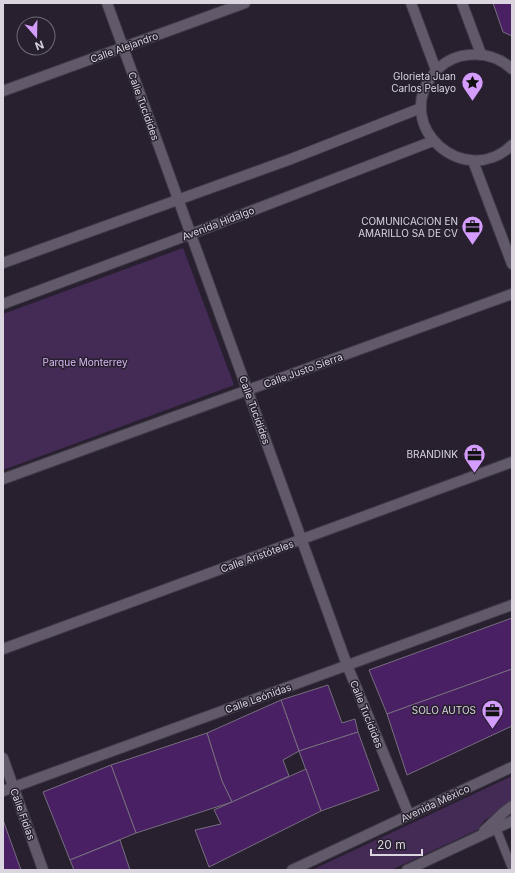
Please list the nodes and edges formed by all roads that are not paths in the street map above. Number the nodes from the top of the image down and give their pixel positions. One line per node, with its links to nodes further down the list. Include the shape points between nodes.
1 (107, 3): 5 (street, Calle Tucídides)
2 (245, 3): 5 (street, Calle Alejandro)
3 (412, 3): 8 (street)
4 (462, 3): 6 (street)
5 (123, 47): 9 (street, Calle Alejandro); 14 (street, Calle Tucídides)
6 (481, 54): 7 (street, via 494,57); 8 (street, via 456,57)
7 (512, 69)
8 (436, 70): 10 (street, via 428,81)
9 (3, 91)
10 (421, 108): 11 (street, via 424,125); 14 (street)
11 (433, 141): 13 (street, via 451,155); 15 (street, Avenida Hidalgo)
12 (512, 147): 13 (street, via 487,159)
13 (473, 161): 17 (street)
14 (178, 200): 15 (street, Calle Tucídides); 16 (street)
15 (191, 234): 19 (street, Avenida Hidalgo); 20 (street, Calle Tucídides)
16 (3, 263)
17 (512, 264)
18 (512, 294): 20 (street, Calle Justo Sierra)
19 (3, 304)
20 (247, 390): 22 (street, Calle Justo Sierra); 23 (street, Calle Tucídides)
21 (512, 462): 23 (street, Calle Aristóteles)
22 (3, 479)
23 (302, 540): 25 (street, Calle Aristóteles); 26 (street, Calle Tucídides)
24 (512, 605): 26 (street, Calle Leónidas)
25 (3, 649)
26 (347, 666): 29 (street, Calle Leónidas); 32 (street, Calle Tucídides)
27 (3, 758): 29 (street, Calle Fidias)
28 (512, 767): 32 (street, Avenida México)
29 (14, 788): 30 (street, Calle Leónidas); 37 (street, Calle Fidias)
30 (3, 791)
31 (512, 806): 35 (street)
32 (409, 815): 38 (street, Avenida México)
33 (512, 821): 34 (street)
34 (496, 828): 35 (street); 36 (lane)
35 (479, 836): 39 (street)
36 (512, 868)
37 (43, 870)
38 (292, 870)
39 (408, 870)

